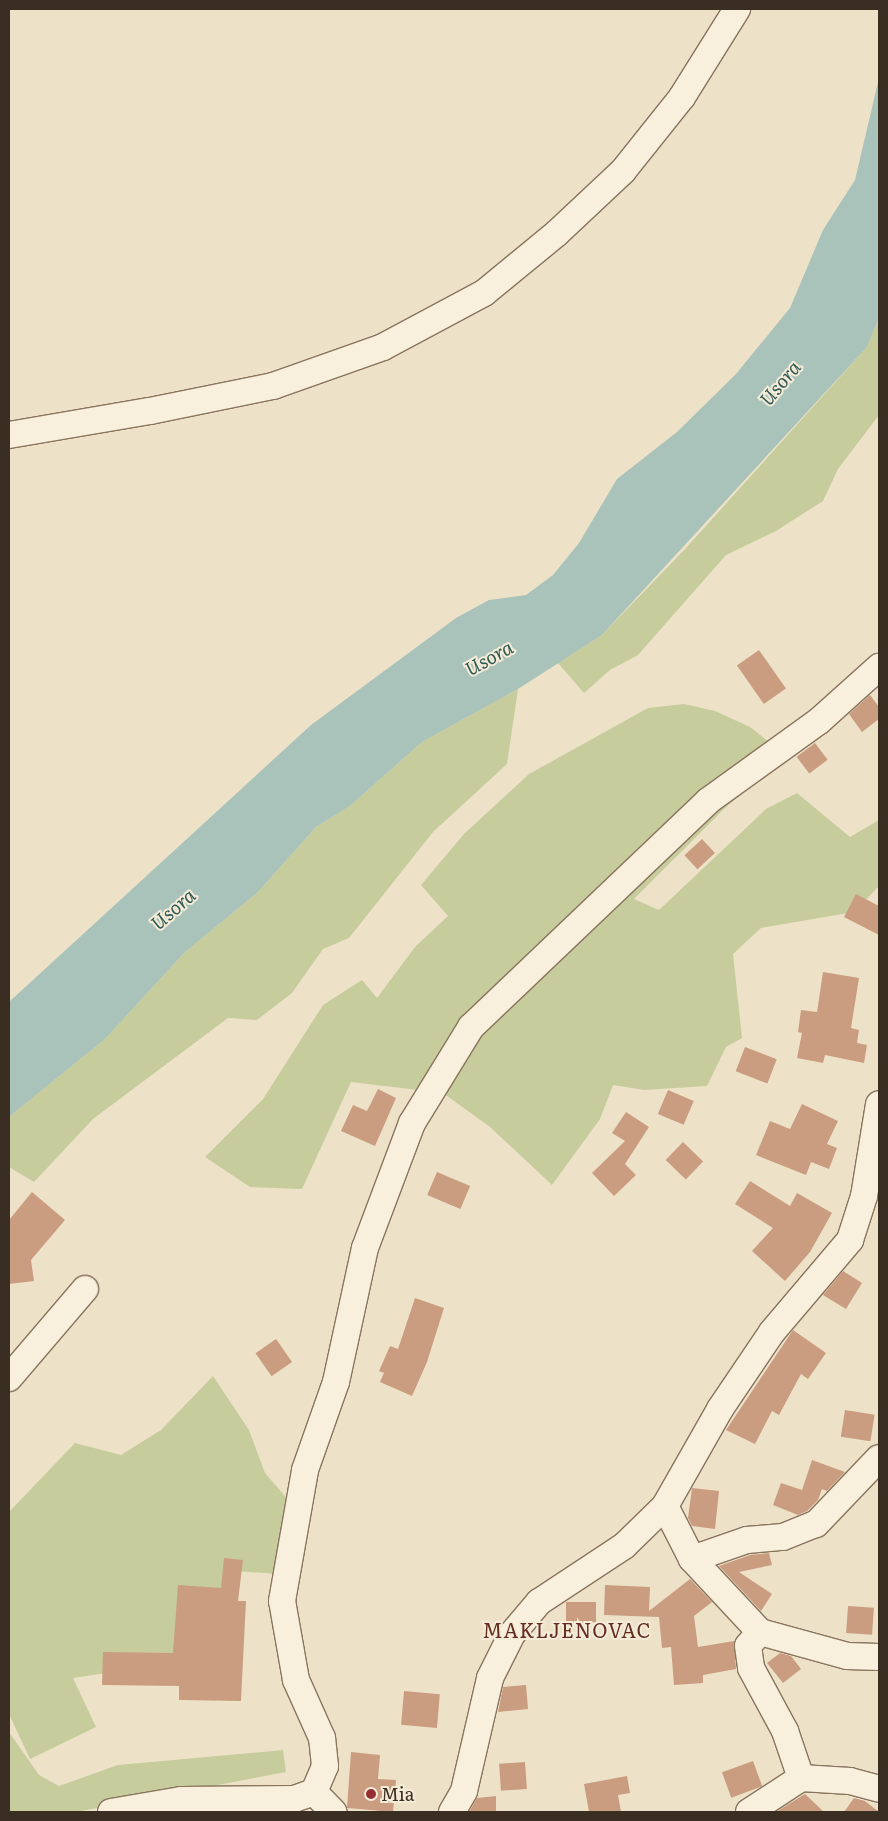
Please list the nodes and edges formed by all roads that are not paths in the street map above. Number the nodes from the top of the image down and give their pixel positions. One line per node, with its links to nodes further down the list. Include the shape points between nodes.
1 (737, 9): 2 (street, via 682,98 623,171 557,233 484,293 383,347 273,386)
2 (9, 435)
3 (879, 667): 14 (street, via 820,721 708,801 471,1027 412,1123 365,1248 336,1382 305,1470 282,1601 296,1680 322,1738 325,1766)
4 (879, 1104): 8 (street, via 864,1196 850,1240 772,1332 720,1409)
5 (86, 1288): 6 (street)
6 (9, 1378)
7 (879, 1458): 9 (street, via 816,1524 783,1537 748,1540)
8 (665, 1506): 9 (street); 17 (street, via 624,1546 538,1602 512,1634 490,1678 464,1790)
9 (692, 1559): 10 (street)
10 (760, 1632): 11 (street, via 847,1656); 12 (street, via 748,1646 751,1668 785,1731)
11 (879, 1657)
12 (801, 1778): 13 (street, via 850,1781); 18 (street)
13 (879, 1789)
14 (314, 1792): 15 (street, via 294,1799 181,1800); 16 (street)
15 (110, 1812)
16 (333, 1812)
17 (452, 1812)
18 (749, 1812)

